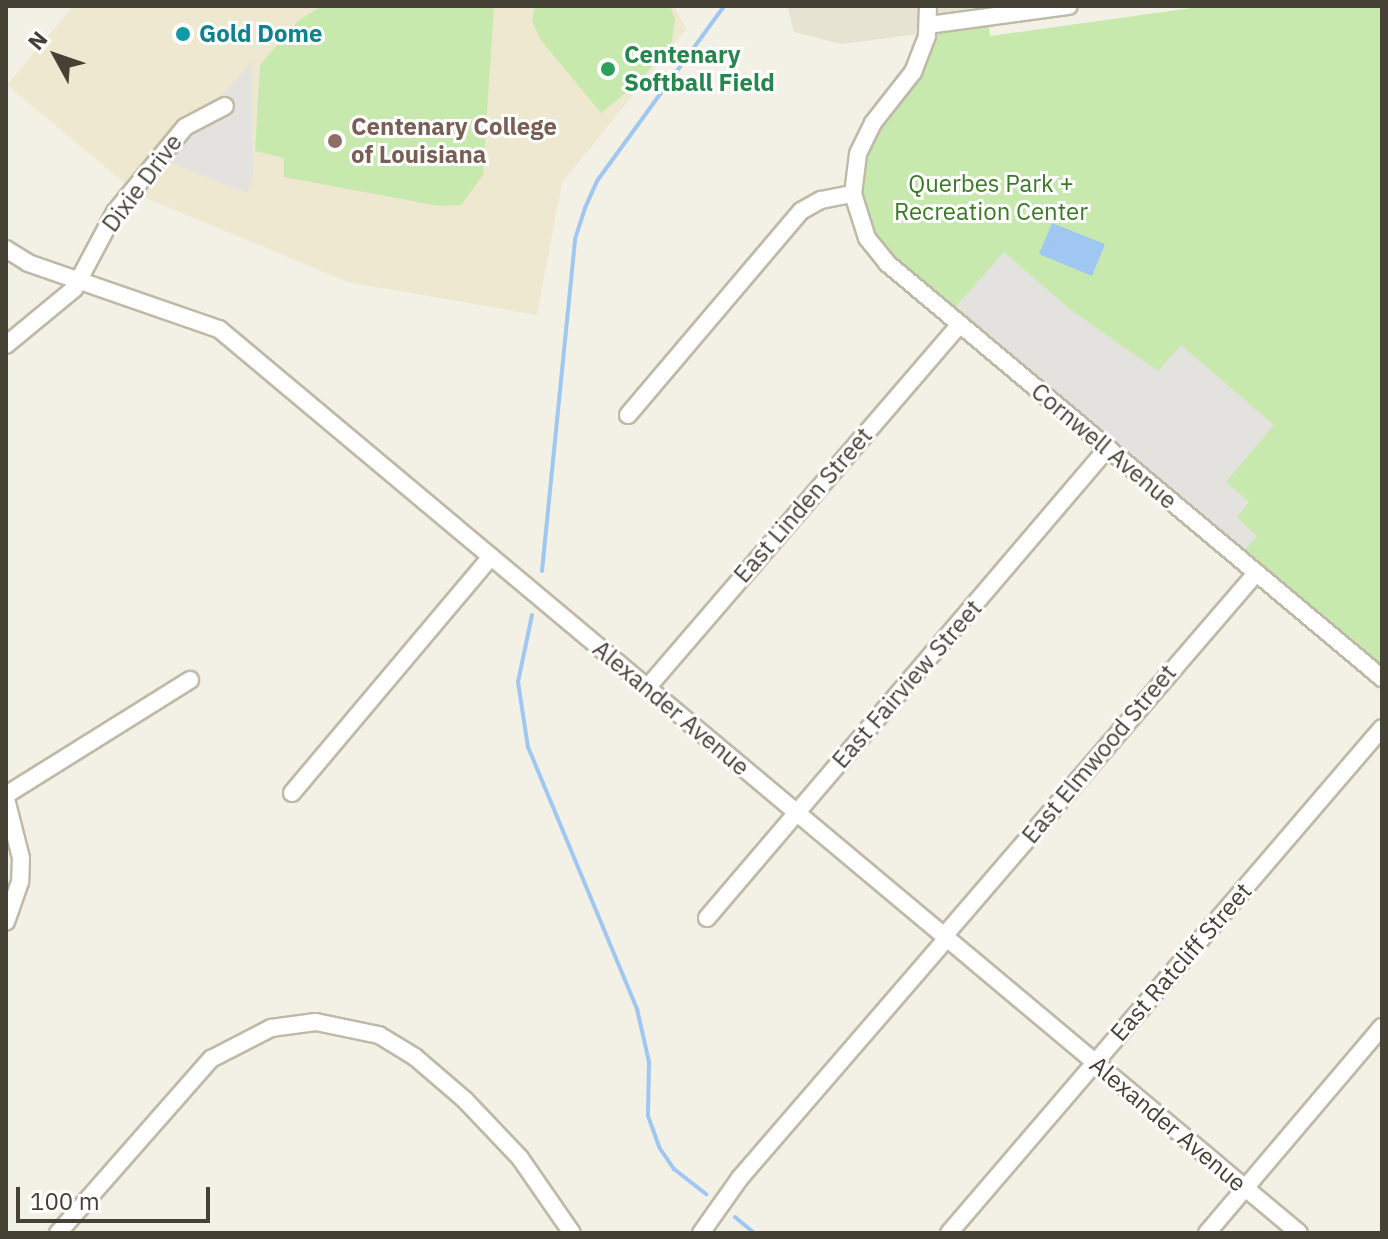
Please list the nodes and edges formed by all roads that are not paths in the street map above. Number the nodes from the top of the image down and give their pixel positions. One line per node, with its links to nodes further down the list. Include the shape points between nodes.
1 (928, 6): 3 (street)
2 (1069, 6): 3 (street)
3 (928, 25): 5 (street, via 913,72 867,133 853,175)
4 (225, 106): 7 (street, Dixie Drive, via 185,127 115,212)
5 (853, 194): 8 (street, Cornwell Avenue, via 862,228 879,255); 10 (street, via 821,200 801,211)
6 (6, 249): 7 (street, Alexander Avenue, via 28,263)
7 (79, 280): 9 (street, Dixie Drive, via 65,300); 12 (street, Alexander Avenue, via 219,329)
8 (960, 324): 11 (street, Cornwell Avenue); 16 (street, East Linden Street)
9 (6, 345)
10 (628, 415)
11 (1106, 450): 13 (street, Cornwell Avenue); 20 (street, East Fairview Street)
12 (491, 557): 16 (street, Alexander Avenue); 18 (street)
13 (1256, 573): 14 (street, Cornwell Avenue); 23 (street, East Elmwood Street)
14 (1382, 678)
15 (190, 680): 19 (street)
16 (647, 688): 20 (street, Alexander Avenue)
17 (1382, 728): 25 (street, East Ratcliff Street)
18 (292, 793)
19 (6, 797): 22 (street, via 18,831 20,882)
20 (797, 813): 21 (street, East Fairview Street); 23 (street, Alexander Avenue)
21 (707, 918)
22 (6, 922)
23 (945, 937): 25 (street, Alexander Avenue); 29 (street, East Elmwood Street, via 740,1178)
24 (1382, 1027): 26 (street)
25 (1095, 1063): 26 (street, Alexander Avenue); 30 (street, East Ratcliff Street)
26 (1245, 1188): 31 (street); 32 (street, Alexander Avenue)
27 (58, 1233): 28 (street, via 211,1059 271,1028 323,1023 379,1035 465,1100 535,1176)
28 (572, 1233)
29 (701, 1233)
30 (949, 1233)
31 (1207, 1233)
32 (1299, 1233)

